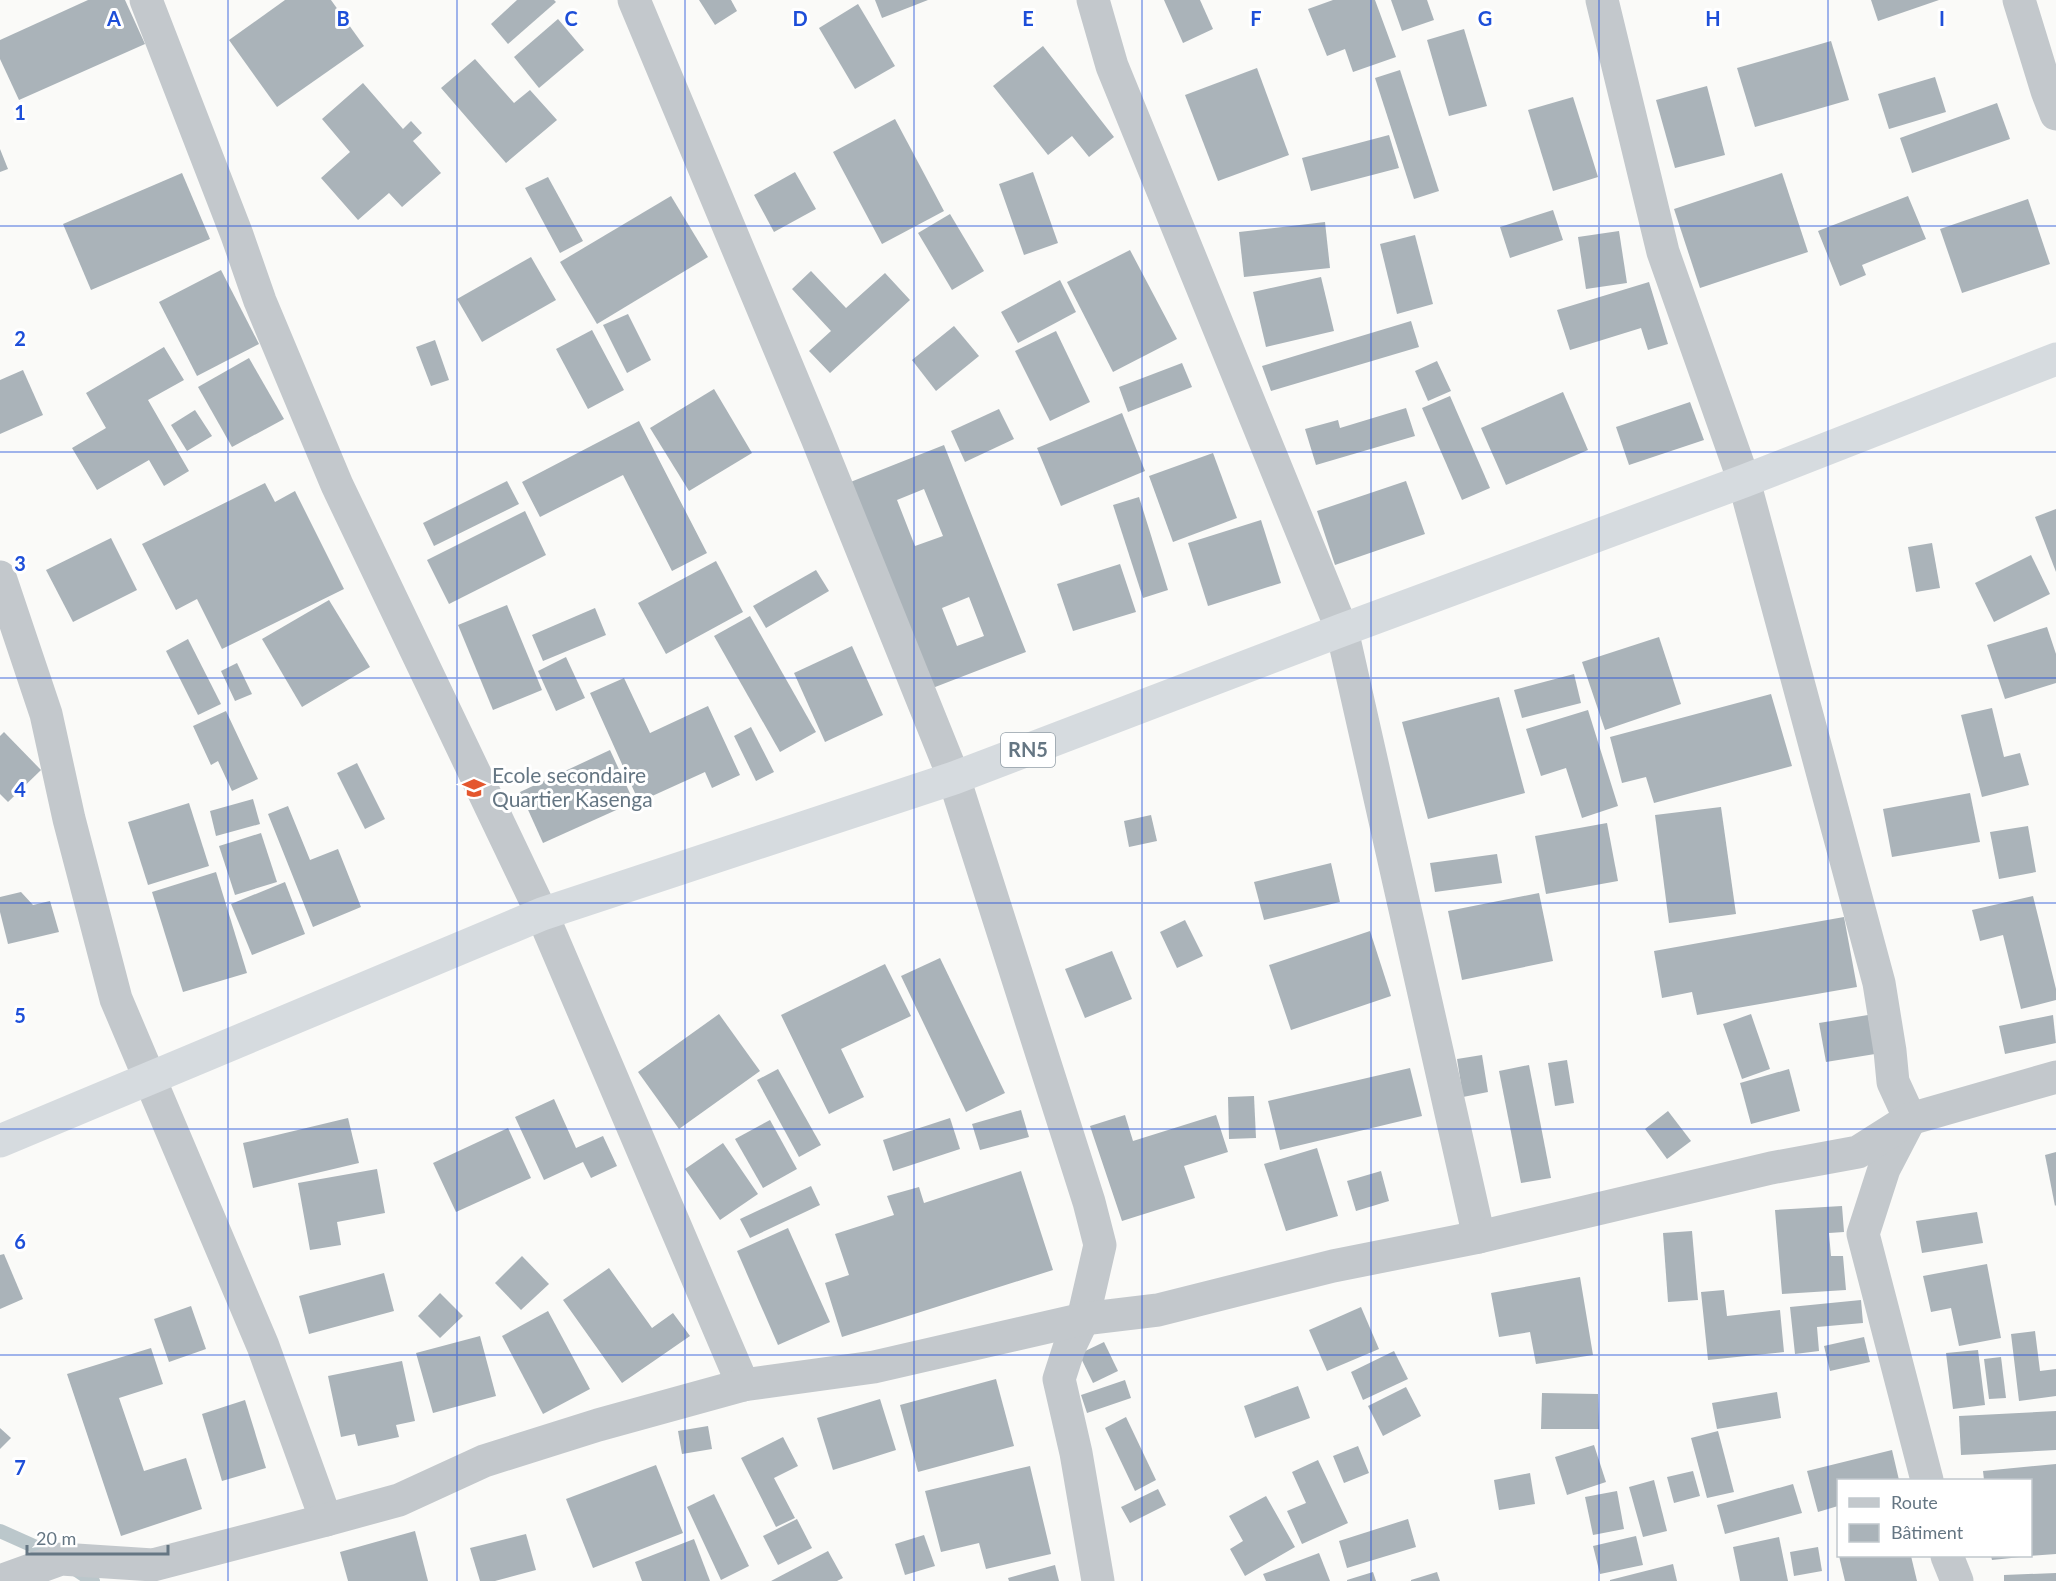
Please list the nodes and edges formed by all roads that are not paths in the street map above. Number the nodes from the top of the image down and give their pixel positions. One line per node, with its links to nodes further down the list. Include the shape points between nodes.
1 (146, 0): 12 (street, via 260,301 337,485)
2 (634, 0): 11 (street)
3 (1093, 0): 10 (street, via 1112,66)
4 (1602, 0): 8 (street, via 1664,252)
5 (2019, 0): 6 (street)
6 (2056, 114)
7 (2056, 359): 8 (highway, RN5)
8 (1744, 481): 10 (highway, RN5); 15 (street, via 1879,983 1893,1082)
9 (0, 577): 14 (street, via 46,714 116,999)
10 (1342, 630): 11 (highway, RN5); 17 (street)
11 (954, 778): 12 (highway, RN5); 18 (street, via 1100,1245)
12 (542, 914): 14 (highway, RN5); 19 (street)
13 (2056, 1077): 15 (street)
14 (151, 1079): 16 (highway, RN5); 21 (street, via 263,1346)
15 (1910, 1119): 17 (street, via 1858,1152 1771,1168); 20 (street, via 1884,1169 1863,1234)
16 (0, 1141)
17 (1479, 1237): 18 (street, via 1333,1266 1158,1310)
18 (1083, 1319): 19 (street, via 874,1367); 24 (street, via 1059,1379)
19 (743, 1384): 21 (street, via 494,1458 399,1500)
20 (1927, 1479)
21 (326, 1520): 23 (street, via 153,1565 61,1559)
22 (1947, 1557): 25 (street)
23 (0, 1581)
24 (1098, 1581)
25 (1957, 1581)

